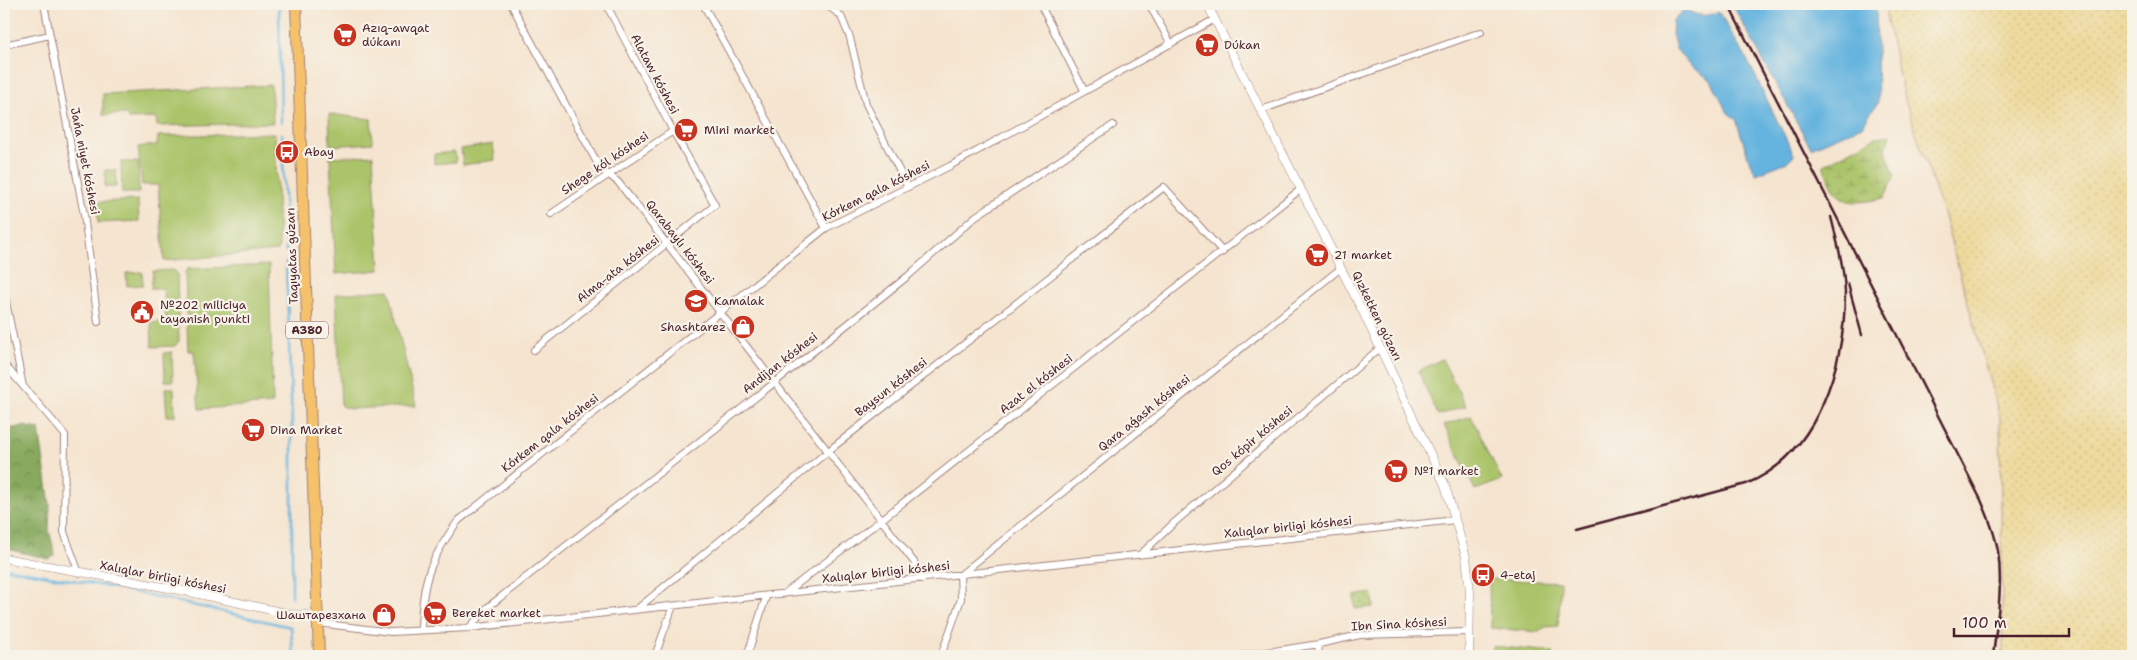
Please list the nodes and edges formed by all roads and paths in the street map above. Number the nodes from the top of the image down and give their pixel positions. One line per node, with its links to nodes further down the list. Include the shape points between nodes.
1 (44, 4): 12 (street, Jańa niyet kóshesi)
2 (296, 4): 48 (highway, Taqıyatas gúzarı / A380)
3 (511, 4): 19 (street, Qarabaylı kóshesi, via 600,168)
4 (606, 4): 18 (street, Alataw kóshesi)
5 (703, 4): 24 (street)
6 (826, 4): 20 (street, via 841,16 850,38 866,104)
7 (1040, 4): 15 (street)
8 (1149, 4): 13 (street)
9 (1207, 4): 10 (street, Qızketken gúzarı)
10 (1215, 20): 13 (street, Kórkem qala kóshesi); 16 (street, Qızketken gúzarı)
11 (1481, 32): 16 (street)
12 (50, 35): 14 (street); 30 (street, Jańa niyet kóshesi, via 84,215)
13 (1171, 44): 15 (street, Kórkem qala kóshesi)
14 (4, 45)
15 (1084, 90): 20 (street, Kórkem qala kóshesi, via 950,166)
16 (1261, 110): 21 (street, Qızketken gúzarı)
17 (1113, 125): 34 (street, Andijan kóshesi, via 976,216 908,276)
18 (673, 131): 19 (street, Shege kól kóshesi); 22 (street, Alataw kóshesi)
19 (609, 176): 23 (street, Shege kól kóshesi); 25 (street, Qarabaylı kóshesi, via 618,182)
20 (907, 186): 24 (street, Kórkem qala kóshesi)
21 (1301, 189): 26 (street, Azat el kóshesi); 27 (street, Qızketken gúzarı)
22 (715, 206): 25 (street, Alma-ata kóshesi)
23 (551, 214)
24 (826, 228): 29 (street, Kórkem qala kóshesi)
25 (667, 244): 29 (street, Qarabaylı kóshesi); 32 (street, Alma-ata kóshesi)
26 (1223, 252): 36 (street, Baysun kóshesi, via 1164,187); 37 (street, Azat el kóshesi)
27 (1341, 268): 31 (street, Qızketken gúzarı); 42 (street, Qara aǵash kóshesi)
28 (4, 292): 35 (street)
29 (721, 313): 34 (street, Qarabaylı kóshesi); 50 (street, Kórkem qala kóshesi, via 458,521 439,547 427,574 421,597)
30 (98, 322)
31 (1380, 348): 38 (street, Qızketken gúzarı, via 1444,485); 39 (street, Qos kópir kóshesi, via 1189,510)
32 (534, 350)
33 (4, 364): 35 (street)
34 (774, 383): 36 (street, Qarabaylı kóshesi); 49 (street, Andijan kóshesi, via 488,607)
35 (23, 387): 41 (street, via 65,435 64,532)
36 (827, 452): 37 (street, Qarabaylı kóshesi); 47 (street, Baysun kóshesi)
37 (881, 520): 43 (street, Qarabaylı kóshesi, via 914,562); 44 (street, Azat el kóshesi)
38 (1455, 520): 39 (street, Xalıqlar birligi kóshesi); 51 (street, Qızketken gúzarı, via 1466,556 1470,592)
39 (1142, 554): 42 (street, Xalıqlar birligi kóshesi)
40 (4, 558): 41 (street, Xalıqlar birligi kóshesi)
41 (79, 573): 48 (street, Xalıqlar birligi kóshesi)
42 (960, 574): 43 (street, Xalıqlar birligi kóshesi); 56 (street, via 962,600)
43 (922, 579): 44 (street, Xalıqlar birligi kóshesi)
44 (783, 594): 45 (street, Xalıqlar birligi kóshesi)
45 (766, 596): 46 (street, Xalıqlar birligi kóshesi); 55 (street)
46 (673, 606): 47 (street, Xalıqlar birligi kóshesi); 54 (street)
47 (636, 610): 49 (street, Xalıqlar birligi kóshesi)
48 (318, 619): 50 (street, Xalıqlar birligi kóshesi, via 390,632); 53 (highway, Taqıyatas gúzarı / A380)
49 (469, 628): 50 (street, Xalıqlar birligi kóshesi)
50 (421, 630)
51 (1469, 632): 52 (street, Ibn Sina kóshesi, via 1360,635); 59 (street, Qızketken gúzarı)
52 (1320, 644): 57 (street, Ibn Sina kóshesi); 58 (street)
53 (320, 656)
54 (655, 656)
55 (747, 656)
56 (941, 656)
57 (1241, 656)
58 (1318, 656)
59 (1469, 656)

